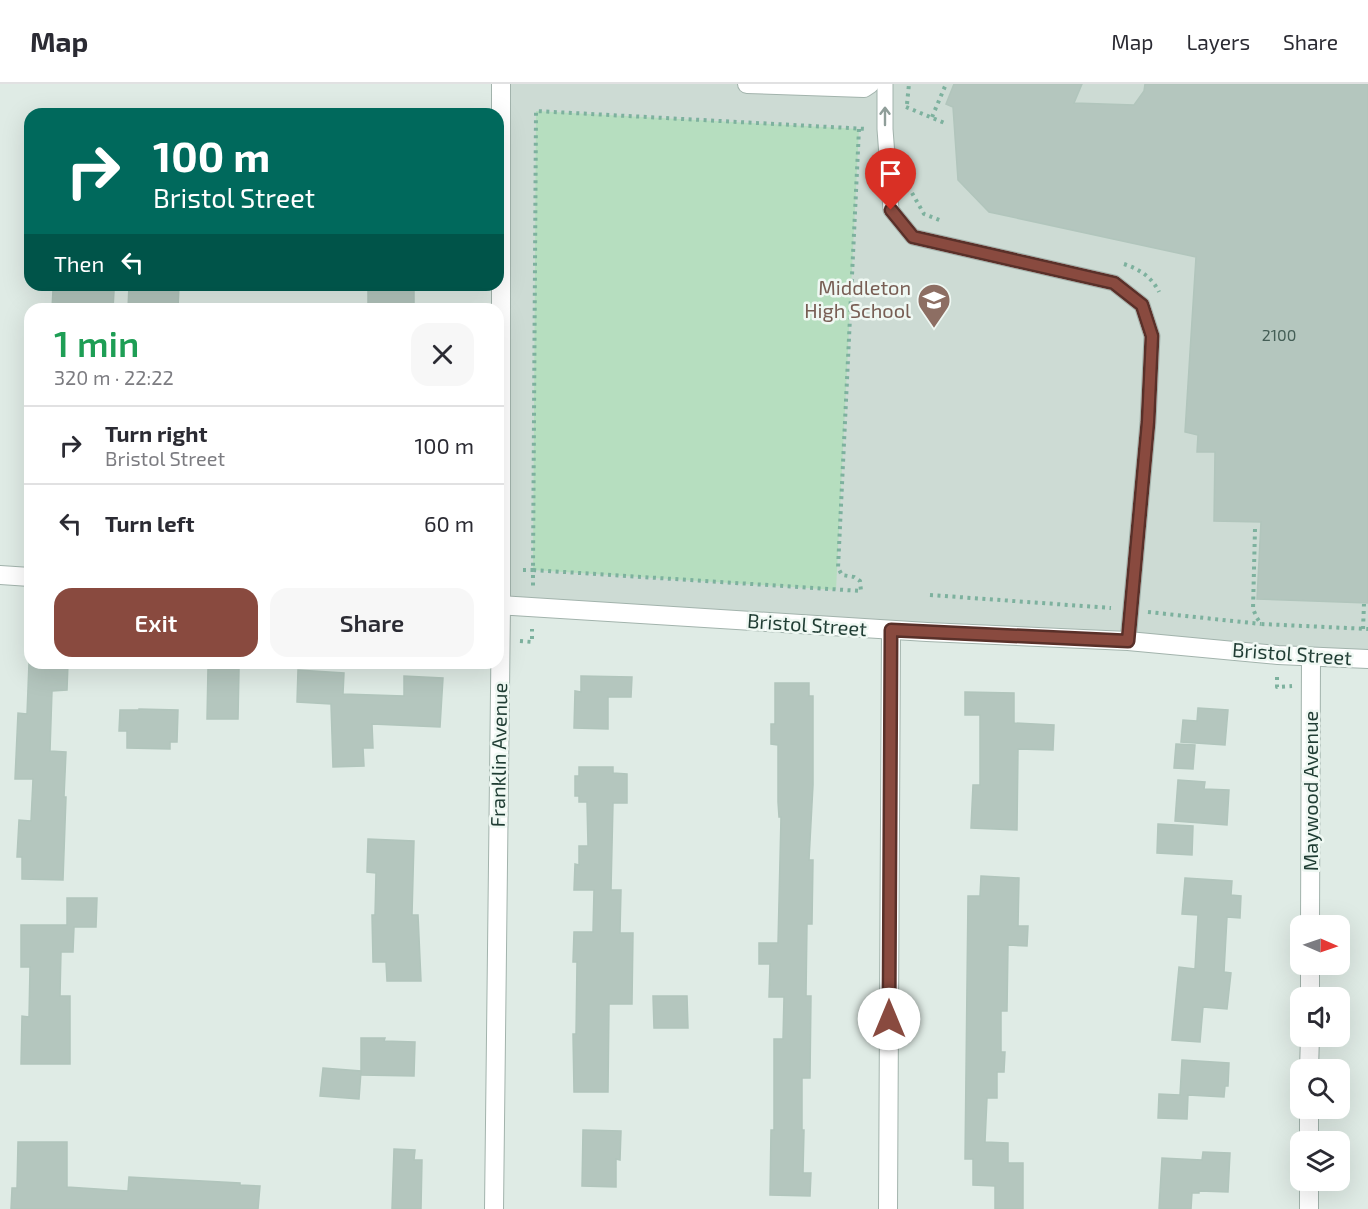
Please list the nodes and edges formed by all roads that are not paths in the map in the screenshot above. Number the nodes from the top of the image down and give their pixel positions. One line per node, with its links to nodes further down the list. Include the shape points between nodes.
1 (501, 84): 5 (street, Franklin Avenue)
2 (747, 84): 3 (street, via 864,88)
3 (870, 84)
4 (885, 84): 10 (lane, one-way to 4, via 1152,336 1142,305 1114,283 913,237 891,210)
5 (501, 108)
6 (0, 575): 7 (street)
7 (24, 577)
8 (504, 605): 9 (street, Bristol Street)
9 (891, 630): 10 (street, Bristol Street); 17 (street)
10 (1128, 641): 11 (street, Bristol Street)
11 (1311, 657): 12 (street, Bristol Street); 14 (street, Maywood Avenue)
12 (1368, 659)
13 (498, 669): 16 (street, Franklin Avenue)
14 (1310, 915)
15 (1309, 1191): 18 (street)
16 (494, 1209)
17 (888, 1209)
18 (1309, 1209)

